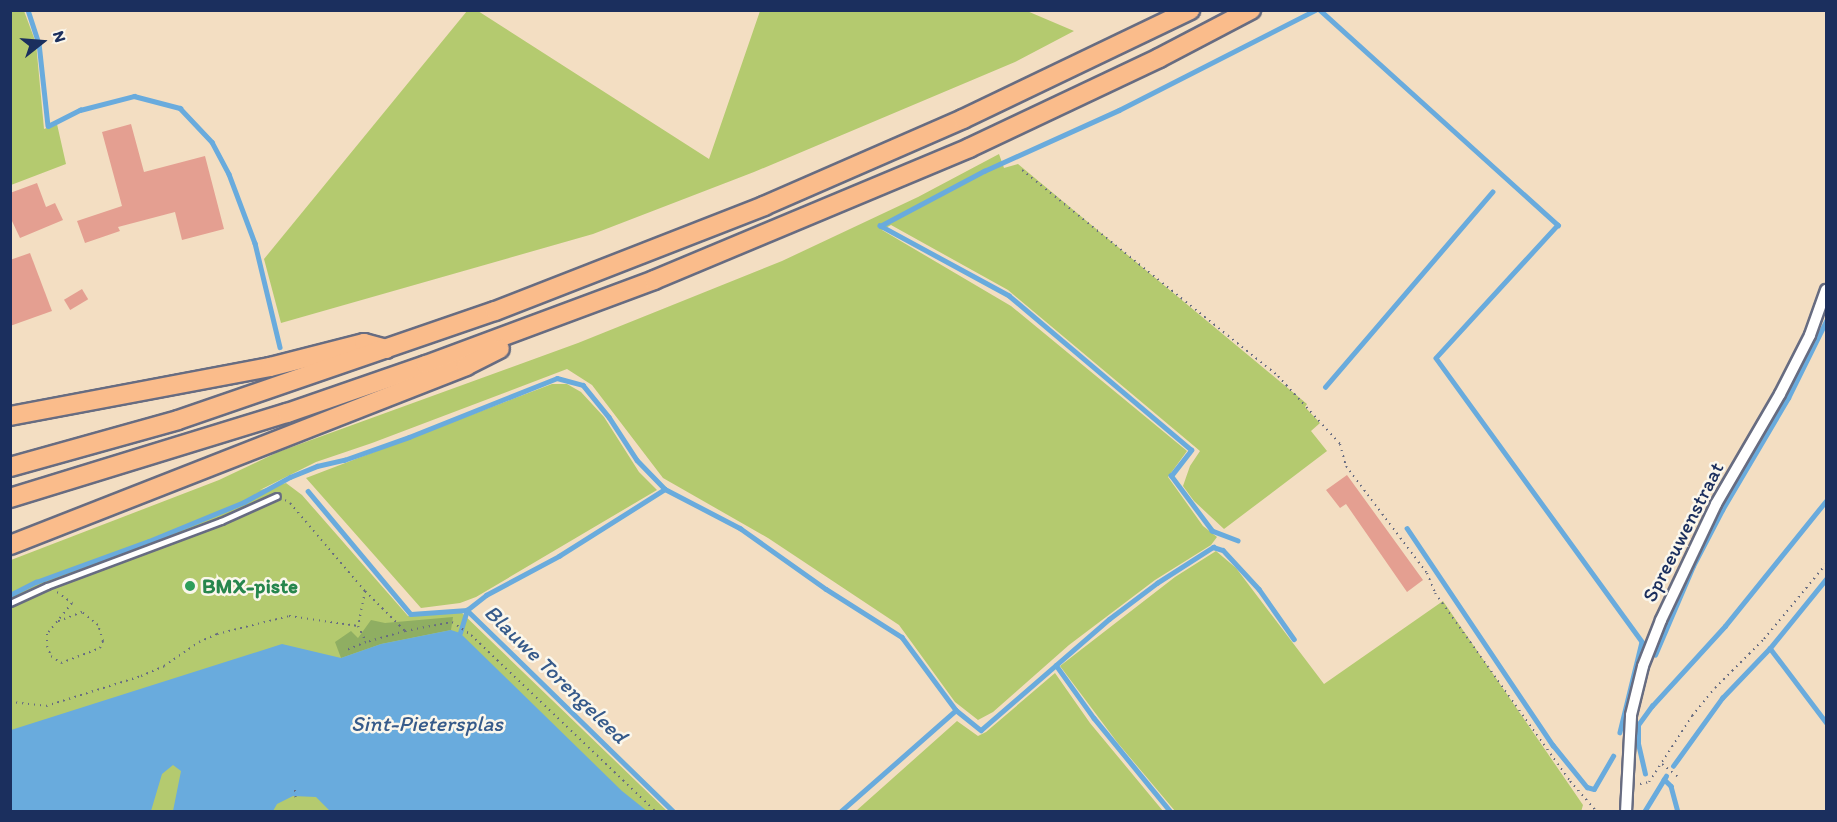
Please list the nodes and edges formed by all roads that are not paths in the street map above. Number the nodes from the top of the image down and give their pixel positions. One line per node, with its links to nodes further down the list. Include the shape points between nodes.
1 (1190, 10): 5 (highway, via 963,119 764,206 495,311)
2 (1251, 10): 4 (highway, via 969,148)
3 (1827, 290): 12 (street, Spreeuwenstraat, via 1810,335 1711,514 1660,620 1631,715)
4 (574, 311): 9 (highway, via 287,413); 10 (highway, via 466,366)
5 (386, 349): 6 (highway, via 364,343 270,367); 7 (highway, via 178,420)
6 (10, 416)
7 (10, 467)
8 (277, 496): 11 (lane)
9 (10, 498)
10 (10, 545)
11 (10, 603)
12 (1626, 809)

